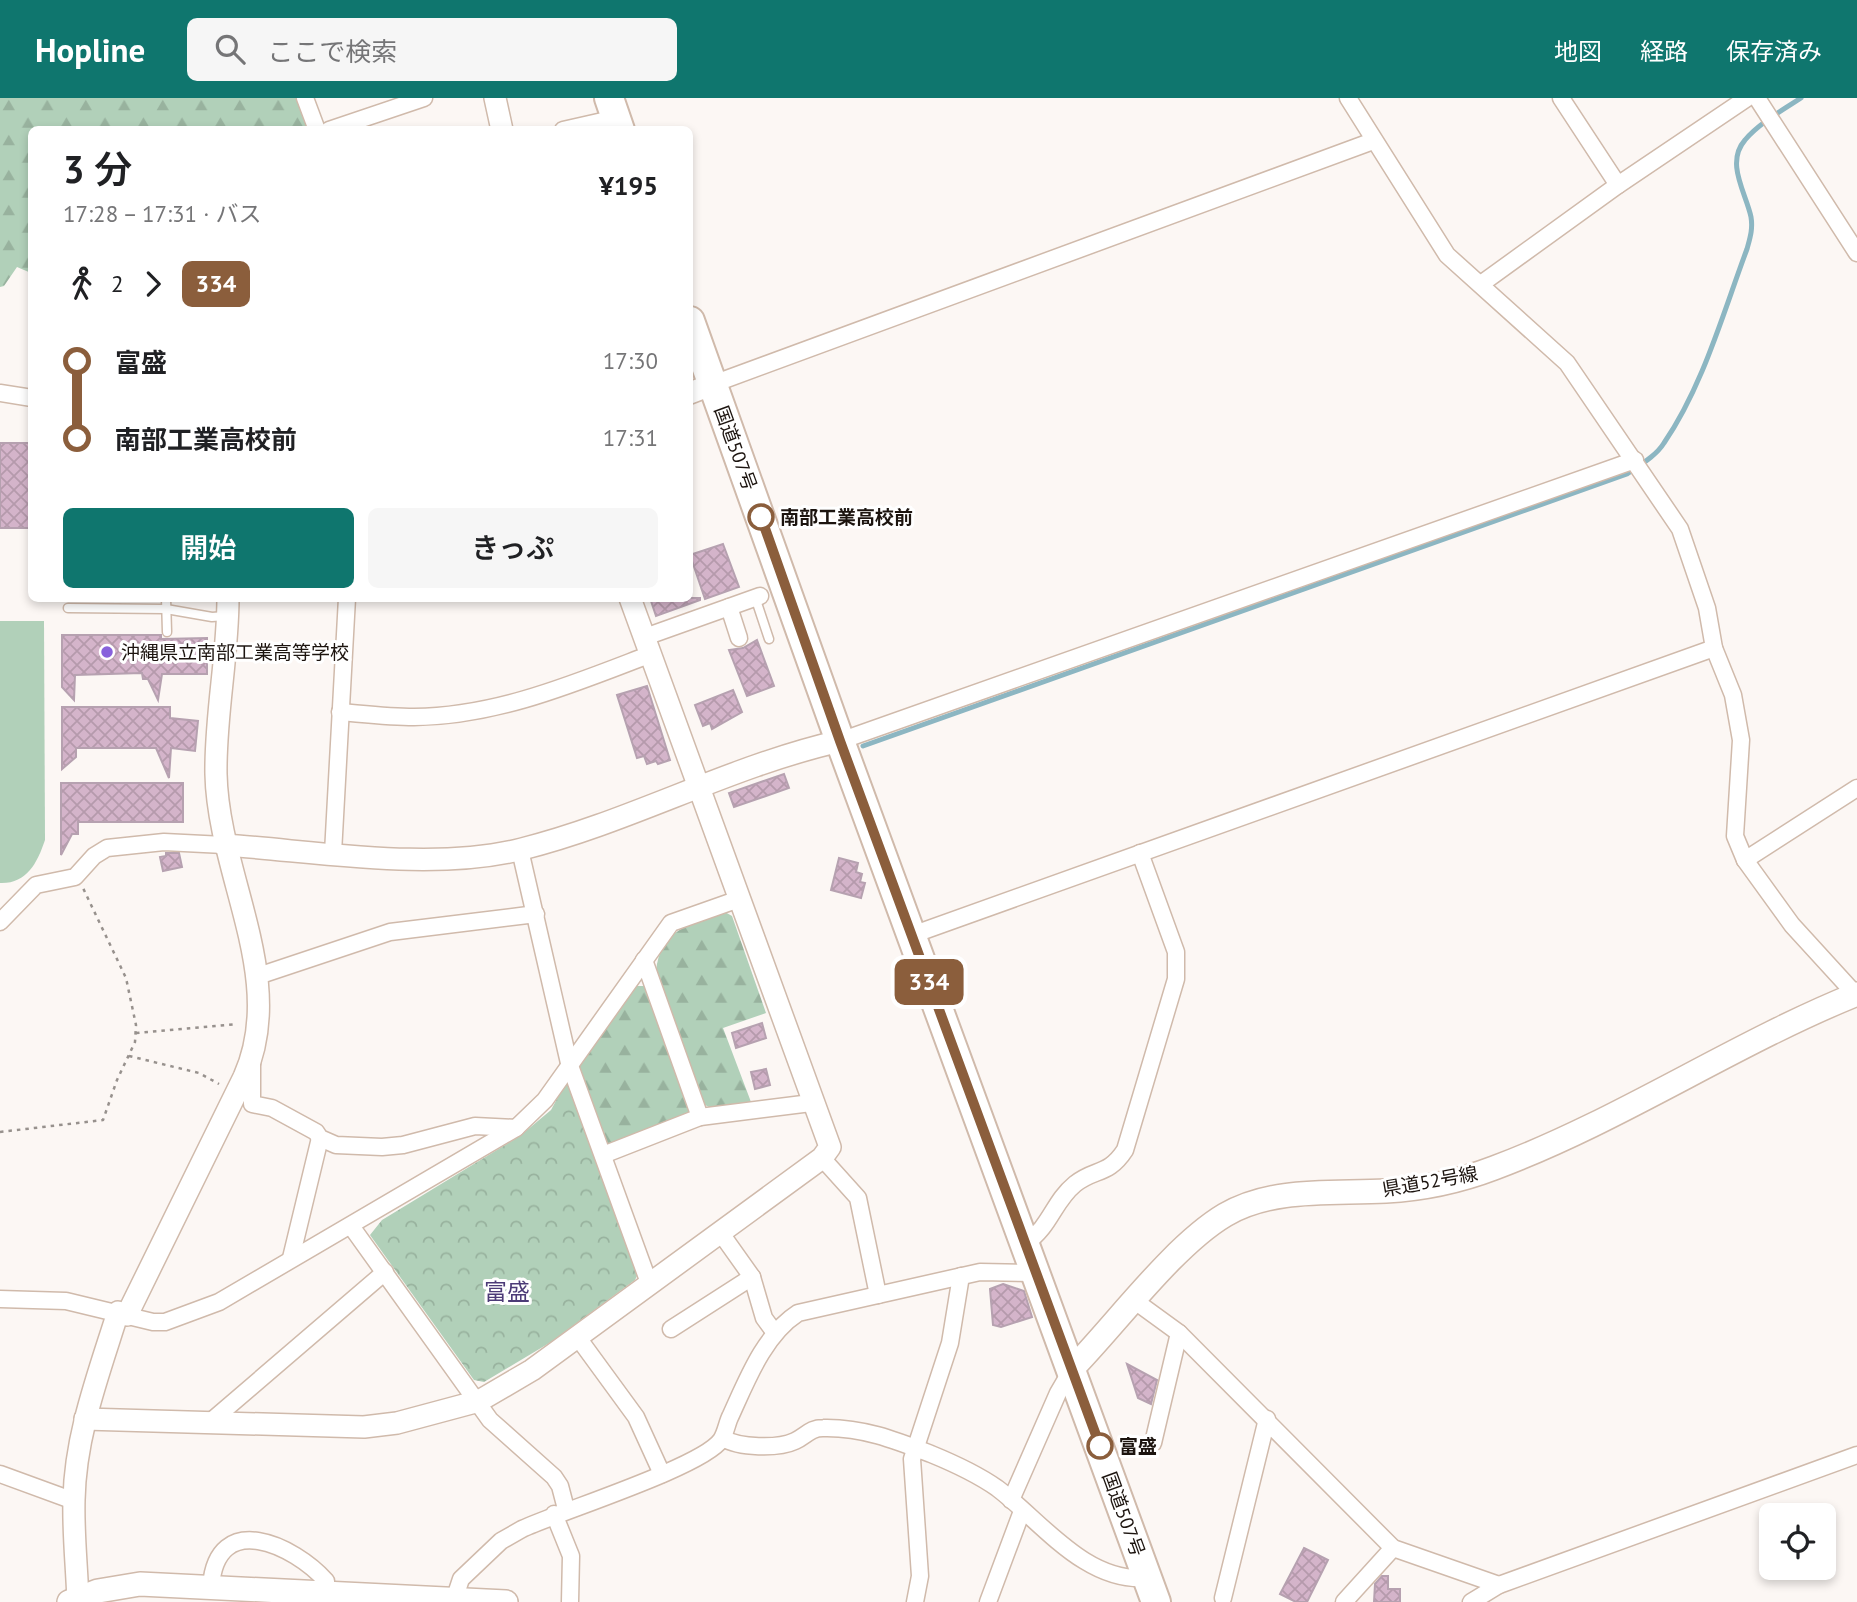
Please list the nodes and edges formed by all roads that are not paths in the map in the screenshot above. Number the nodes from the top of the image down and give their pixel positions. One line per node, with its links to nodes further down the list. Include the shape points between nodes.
1 (305, 98): 9 (street)
2 (424, 98): 10 (street)
3 (495, 98): 11 (street)
4 (1349, 98): 13 (street)
5 (1561, 98): 14 (street)
6 (1747, 98): 14 (street)
7 (1757, 98): 15 (street)
8 (615, 115): 12 (street)
9 (316, 126)
10 (340, 126)
11 (501, 126)
12 (577, 126)
13 (1373, 141): 16 (street, via 1447,255); 18 (street)
14 (1618, 185): 16 (street)
15 (1857, 253)
16 (1481, 284): 21 (street, via 1567,363)
17 (693, 339): 18 (highway, 国道507号)
18 (701, 388): 36 (highway, 国道507号)
19 (0, 393): 20 (street)
20 (28, 397)
21 (1635, 460): 34 (street, via 1680,530 1707,608); 36 (street)
22 (758, 596): 27 (street); 32 (lane)
23 (166, 602): 29 (lane)
24 (347, 602): 35 (street)
25 (632, 602): 33 (street)
26 (228, 607): 29 (lane, via 212,617); 39 (street, via 216,775)
27 (729, 607): 31 (street); 33 (street)
28 (68, 608): 29 (lane)
29 (166, 609): 30 (lane)
30 (167, 632)
31 (739, 638)
32 (769, 639)
33 (648, 646): 35 (street, via 549,692 470,711 415,717); 37 (street)
34 (1714, 648): 42 (street); 43 (street, via 1733,695 1741,740 1735,836)
35 (340, 712): 41 (street)
36 (840, 741): 37 (street); 47 (highway, 国道507号)
37 (699, 788): 40 (street); 44 (street)
38 (1857, 788): 43 (street)
39 (224, 845): 41 (street); 46 (street, via 164,842 107,848 75,877 36,885); 49 (street)
40 (520, 850): 41 (street, via 461,857); 45 (street)
41 (333, 853)
42 (1140, 853): 47 (street); 61 (street, via 1176,952 1176,979 1125,1150 1115,1166 1076,1183 1062,1197 1042,1232)
43 (1745, 860): 50 (street, via 1792,925)
44 (739, 899): 48 (street, via 671,923); 53 (street)
45 (536, 914): 49 (street, via 390,932); 52 (street)
46 (0, 922)
47 (912, 935): 61 (highway, 国道507号)
48 (644, 960): 52 (street); 54 (street)
49 (258, 976): 51 (street, via 259,1023)
50 (1856, 995): 70 (main road, 県道52号線, via 1494,1168 1410,1189 1302,1194 1243,1206 1204,1230)
51 (252, 1060): 56 (street, via 252,1104 279,1112); 71 (street)
52 (569, 1063): 55 (street, via 545,1100); 57 (street)
53 (811, 1103): 54 (street); 58 (street, via 830,1147)
54 (700, 1117): 57 (street)
55 (516, 1128): 56 (street, via 475,1126 382,1147 336,1145); 59 (street)
56 (320, 1138): 62 (street)
57 (603, 1156): 67 (street)
58 (822, 1158): 60 (street); 68 (street, via 858,1198)
59 (351, 1226): 62 (street); 63 (street)
60 (720, 1232): 66 (street); 67 (street)
61 (1025, 1244): 64 (highway, 国道507号)
62 (291, 1258): 71 (street, via 219,1302 165,1322)
63 (385, 1272): 77 (street); 80 (street)
64 (1036, 1273): 65 (street, via 992,1271); 76 (highway, 国道507号)
65 (961, 1276): 68 (street); 83 (street, via 950,1343)
66 (752, 1277): 72 (street); 74 (street, via 764,1318)
67 (649, 1283): 75 (street)
68 (878, 1295): 74 (street, via 798,1314)
69 (0, 1298): 71 (street, via 66,1301)
70 (1135, 1301): 73 (street); 76 (main road, 県道52号線)
71 (122, 1313): 78 (street)
72 (671, 1329)
73 (1180, 1333): 79 (street); 82 (street)
74 (775, 1334): 81 (street, via 740,1395)
75 (579, 1339): 77 (street); 86 (street, via 636,1417)
76 (1072, 1369): 88 (street, via 1052,1404); 92 (highway, 国道507号)
77 (479, 1401): 80 (street, via 364,1427); 89 (street, via 490,1420 554,1477 560,1486)
78 (85, 1419): 80 (street); 87 (street)
79 (1268, 1419): 90 (street); 95 (street)
80 (209, 1423)
81 (723, 1438): 83 (street, via 732,1444 781,1444 812,1429 860,1429); 86 (street, via 703,1455)
82 (1153, 1443)
83 (915, 1448): 88 (street, via 971,1473); 101 (street, via 912,1477 919,1576)
84 (1857, 1455): 91 (street)
85 (0, 1474): 87 (street)
86 (662, 1474): 89 (street)
87 (74, 1501): 98 (street)
88 (1017, 1505): 92 (street, via 1106,1573); 102 (street)
89 (560, 1512): 97 (street, via 501,1542 461,1579); 100 (street, via 571,1556)
90 (1393, 1548): 91 (street); 103 (street)
91 (1499, 1585): 104 (street)
92 (1151, 1590)
93 (207, 1591): 94 (main road); 94 (street, via 221,1553 243,1540 255,1540 283,1548 315,1569 327,1581); 98 (main road, via 140,1584 99,1591)
94 (326, 1592): 96 (main road)
95 (1223, 1598)
96 (371, 1599): 97 (main road)
97 (454, 1600): 99 (main road)
98 (75, 1601)
99 (506, 1602)
100 (570, 1602)
101 (915, 1602)
102 (988, 1602)
103 (1344, 1602)
104 (1471, 1602)

